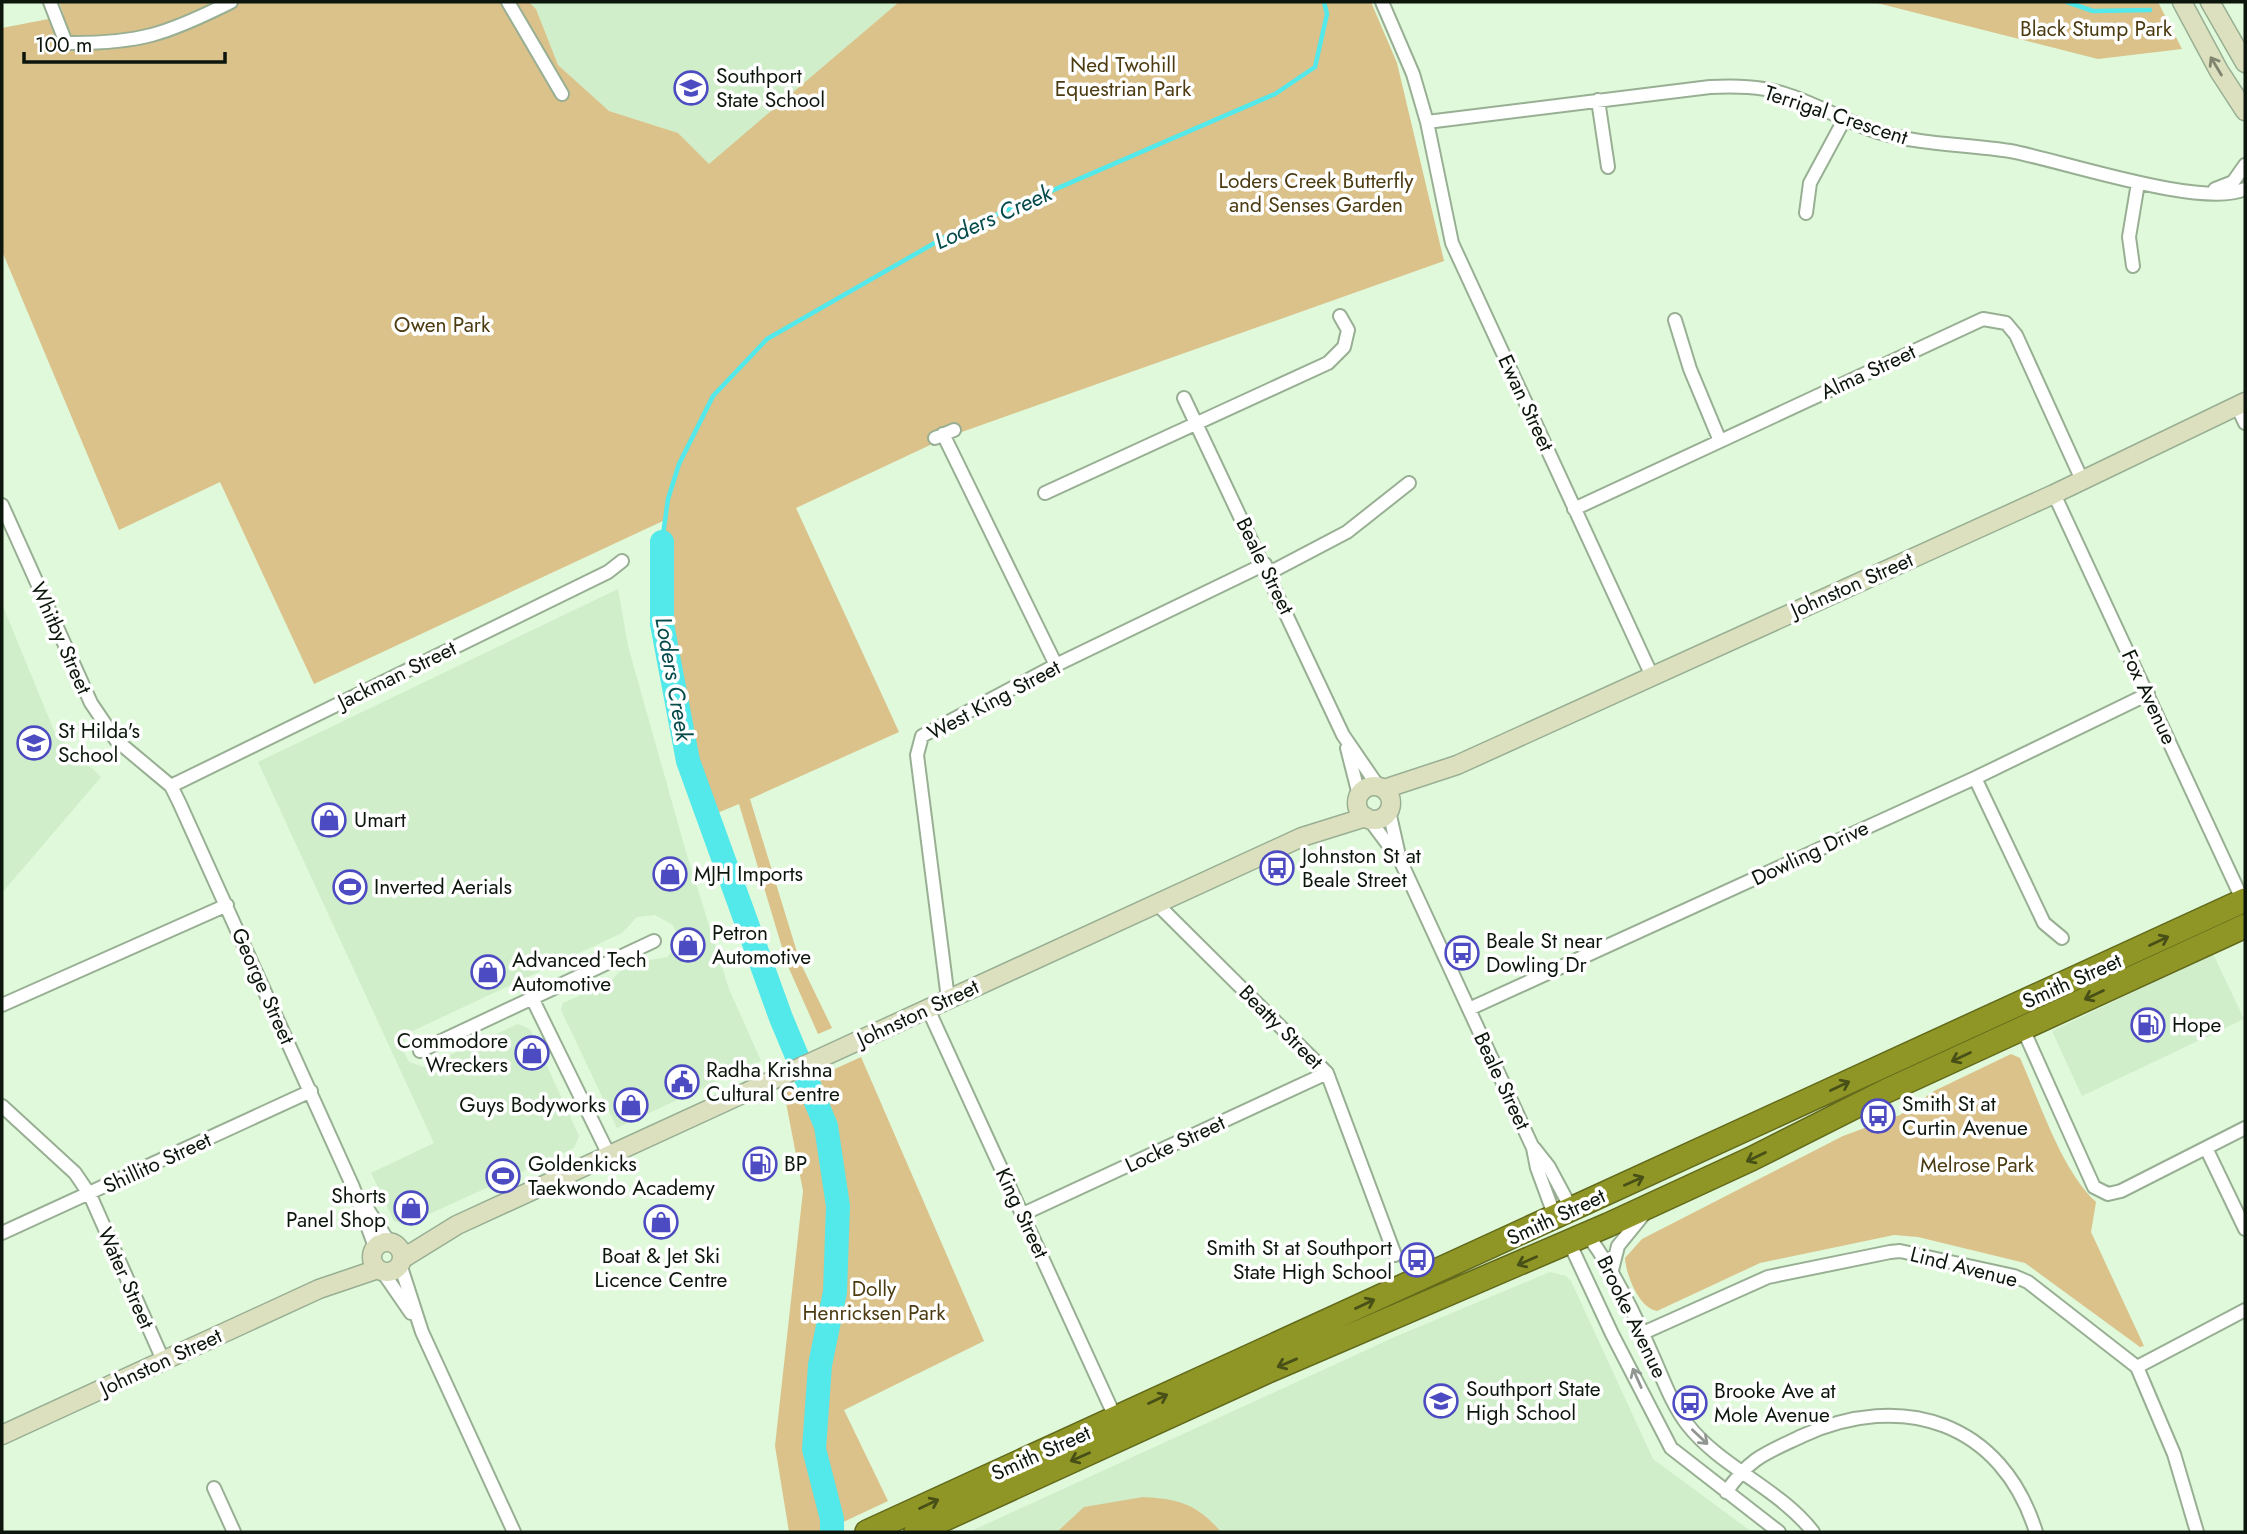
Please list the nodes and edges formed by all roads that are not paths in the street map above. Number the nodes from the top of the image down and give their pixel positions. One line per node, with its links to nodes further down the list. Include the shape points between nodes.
1 (50, 2): 2 (street, via 66,43 98,44 181,27)
2 (231, 2)
3 (508, 2): 8 (street)
4 (1382, 2): 12 (street, Ewan Street, via 1413,74)
5 (2182, 2): 10 (street, one-way to 5)
6 (2210, 2): 7 (street)
7 (2245, 63)
8 (562, 94)
9 (1598, 100): 11 (street, Terrigal Crescent, via 1737,86 1784,93); 12 (street, Terrigal Crescent); 15 (street)
10 (2243, 107): 13 (street)
11 (1844, 120): 16 (street, Terrigal Crescent, via 1909,140 2008,151); 19 (street, via 1811,183)
12 (1427, 121): 34 (street, Ewan Street, via 1452,243)
13 (2245, 123)
14 (2245, 165): 18 (street, Terrigal Crescent, via 2229,185)
15 (1608, 167)
16 (2138, 183): 18 (street, Terrigal Crescent); 20 (street, via 2129,237)
17 (2245, 189): 18 (street, Terrigal Crescent, via 2230,194)
18 (2201, 191)
19 (1807, 213)
20 (2133, 266)
21 (1340, 316): 26 (street, via 1348,330 1343,347 1328,363)
22 (1675, 320): 28 (street)
23 (1184, 398): 26 (street, Beale Street)
24 (2241, 404): 25 (street); 29 (street, Johnston Street)
25 (2245, 423)
26 (1195, 424): 31 (street); 36 (street, Beale Street)
27 (944, 434): 37 (street)
28 (1720, 441): 29 (street, Alma Street, via 1983,319 2006,323 2016,335); 34 (street, Alma Street)
29 (2082, 480): 32 (street, Johnston Street)
30 (1409, 483): 36 (street, West King Street, via 1347,531)
31 (1045, 493)
32 (2054, 494): 38 (street, Johnston Street); 39 (street, Fox Avenue)
33 (2, 505): 42 (street, Whitby Street, via 91,703 116,740)
34 (1574, 509): 38 (street, Ewan Street)
35 (622, 561): 42 (street, Jackman Street, via 608,572)
36 (1267, 568): 37 (street, West King Street); 40 (street, Beale Street)
37 (1056, 666): 54 (street, West King Street, via 922,736 917,755)
38 (1652, 676): 44 (street, Johnston Street)
39 (2148, 694): 41 (street, Dowling Drive); 48 (street, Fox Avenue)
40 (1343, 735): 43 (street, Beale Street); 44 (street, Beale Street)
41 (1975, 778): 52 (street, via 2044,923); 58 (street, Dowling Drive)
42 (171, 786): 50 (street, George Street)
43 (1359, 797): 44 (street, via 1367,788); 45 (street, via 1359,809); 46 (street, Johnston Street)
44 (1385, 798): 45 (street, via 1378,819); 47 (street, Beale Street)
45 (1367, 818): 46 (street, Johnston Street); 47 (street, Beale Street)
46 (1302, 837): 49 (street, Johnston Street)
47 (1401, 862): 58 (street, Beale Street)
48 (2244, 901): 70 (highway, Smith Street, one-way to 48)
49 (1156, 903): 54 (street, Johnston Street); 61 (street, Beatty Street)
50 (227, 905): 56 (street); 62 (street, George Street)
51 (2245, 926): 59 (highway, Smith Street, one-way to 59)
52 (2062, 938)
53 (654, 941): 55 (street)
54 (948, 999): 57 (street, Johnston Street)
55 (533, 1000): 60 (street); 67 (street)
56 (2, 1005)
57 (928, 1009): 67 (street, Johnston Street); 71 (street, King Street)
58 (1469, 1009): 65 (street, Beale Street)
59 (2023, 1029): 66 (street, via 2094,1187 2108,1194 2121,1191); 69 (highway, Smith Street, one-way to 69)
60 (420, 1051)
61 (1327, 1073): 71 (street, Locke Street); 75 (street, Beatty Street)
62 (311, 1091): 68 (street, Shillito Street); 76 (street, George Street)
63 (2, 1106): 68 (street, Water Street, via 75,1173)
64 (2245, 1128): 66 (street)
65 (1533, 1147): 70 (street, Brooke Avenue, via 1549,1167)
66 (2206, 1148): 72 (street)
67 (609, 1154): 76 (street, Johnston Street)
68 (90, 1195): 73 (street, Shillito Street); 81 (street, Water Street)
69 (1655, 1203): 74 (highway, Smith Street); 77 (street, via 1619,1242)
70 (1563, 1213): 74 (highway, Brooke Avenue); 83 (highway, Smith Street, one-way to 70)
71 (1023, 1214): 83 (street, King Street)
72 (2245, 1229)
73 (2, 1233)
74 (1578, 1238): 77 (street, Brooke Avenue); 87 (street, Brooke Avenue, one-way to 74, via 1668,1443); 91 (highway, Smith Street, one-way to 91, via 1268,1371)
75 (1395, 1255)
76 (387, 1257): 79 (street, George Street); 79 (street, George Street); 81 (street, Johnston Street)
77 (1612, 1270): 80 (street, Brooke Avenue)
78 (2245, 1310): 82 (street)
79 (422, 1332): 89 (street, George Street)
80 (1643, 1333): 82 (street, Lind Avenue, via 1768,1277 1900,1251 2020,1279); 85 (street, Brooke Avenue, one-way to 85, via 1686,1422)
81 (163, 1360): 84 (street, Johnston Street)
82 (2137, 1367): 95 (street, via 2174,1454)
83 (1116, 1419): 90 (highway, Smith Street, one-way to 83)
84 (2, 1435)
85 (1742, 1470): 87 (street); 93 (street, Brooke Avenue); 94 (street, via 1753,1459 1828,1426 1882,1415 1917,1417 1948,1425 1983,1448 2014,1485)
86 (214, 1488): 88 (street)
87 (1727, 1492): 92 (street, Brooke Avenue)
88 (234, 1532)
89 (514, 1532)
90 (867, 1532)
91 (916, 1532)
92 (1779, 1532)
93 (1814, 1532)
94 (2036, 1532)
95 (2197, 1532)

